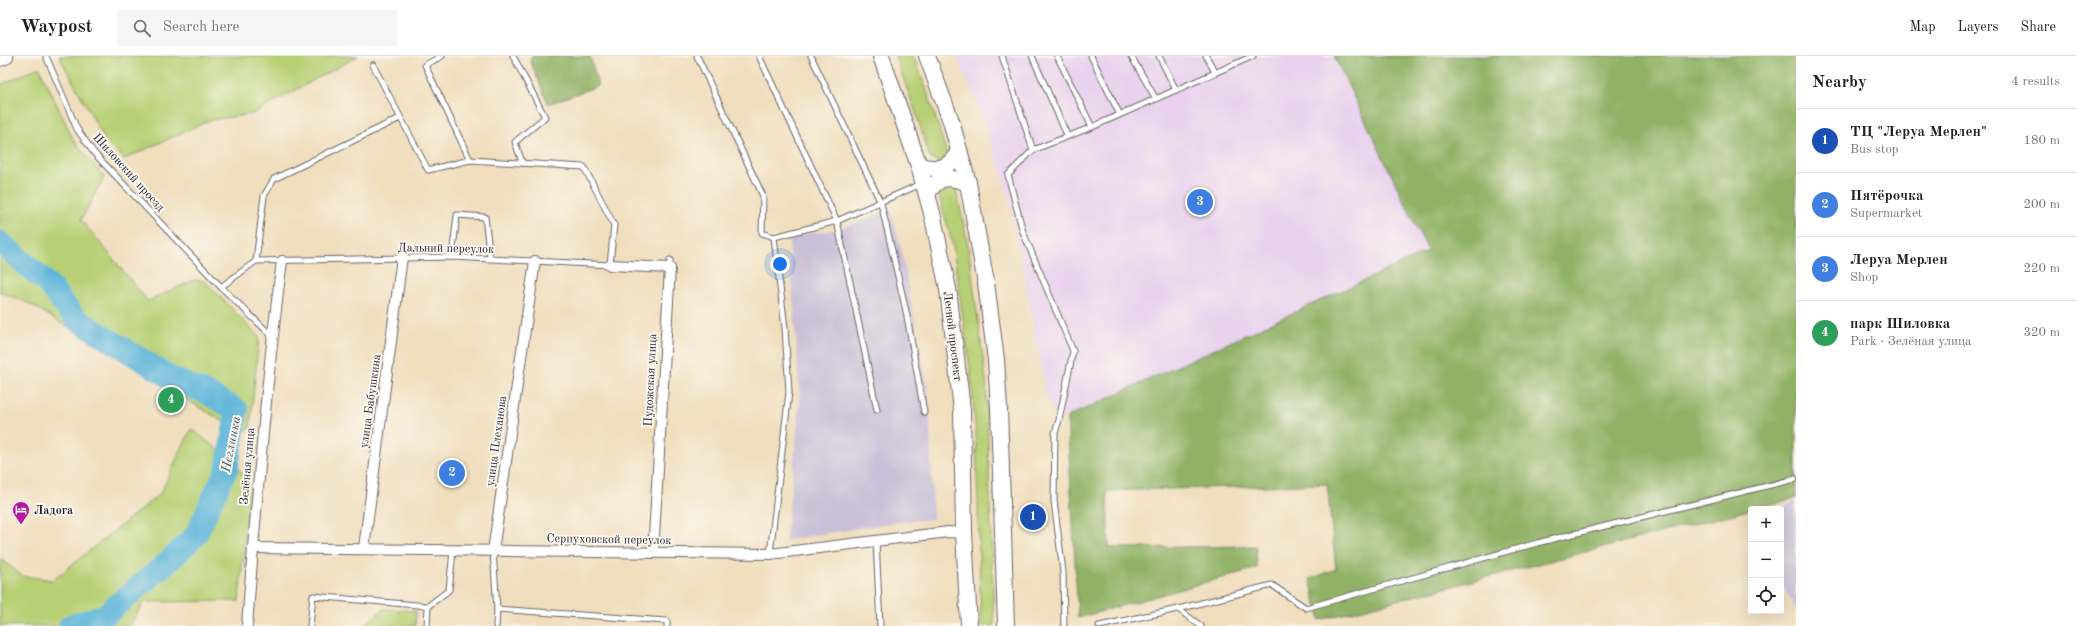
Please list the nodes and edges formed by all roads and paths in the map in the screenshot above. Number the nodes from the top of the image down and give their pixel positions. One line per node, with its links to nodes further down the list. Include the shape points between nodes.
1 (5, 56): 18 (main road)
2 (46, 56): 44 (lane, Шиловский проезд, via 77,129 94,153)
3 (442, 56): 29 (lane, via 425,65)
4 (513, 56): 30 (lane, via 544,117 515,142)
5 (696, 56): 36 (lane, via 763,196 762,233)
6 (759, 56): 35 (lane)
7 (811, 56): 34 (lane)
8 (881, 56): 31 (main road, Лесной проспект)
9 (927, 56): 27 (main road)
10 (1002, 56): 28 (lane)
11 (1032, 56): 26 (lane)
12 (1057, 56): 25 (lane)
13 (1090, 56): 23 (lane)
14 (1131, 56): 22 (lane)
15 (1159, 56): 21 (lane)
16 (1206, 56): 20 (lane)
17 (1253, 56): 20 (lane)
18 (0, 58)
19 (373, 65): 24 (lane)
20 (1215, 72): 21 (lane)
21 (1176, 90): 22 (lane)
22 (1156, 99): 23 (lane)
23 (1119, 113): 25 (lane)
24 (400, 118): 29 (lane, via 428,170); 40 (lane, via 274,179 264,196)
25 (1092, 127): 26 (lane)
26 (1067, 135): 28 (lane)
27 (959, 150): 31 (main road, via 953,162 944,168); 32 (main road)
28 (1033, 150): 68 (lane, via 1008,175 1023,232 1073,351 1055,433 1054,501 1064,572)
29 (470, 160): 30 (lane)
30 (522, 162): 43 (lane, via 584,167 614,225)
31 (919, 166): 33 (main road, Лесной проспект)
32 (968, 183): 33 (main road, via 945,177); 67 (main road, via 986,283 996,360 1002,466)
33 (925, 188): 34 (lane, via 906,189); 49 (main road, Лесной проспект, via 948,288 957,361 962,410)
34 (881, 203): 35 (lane); 47 (lane, via 906,311)
35 (837, 222): 36 (lane); 46 (lane)
36 (774, 236): 56 (lane, via 785,328 789,392)
37 (402, 257): 38 (lane, Дальний переулок); 41 (lane, Дальний переулок); 52 (street, улица Бабушкина)
38 (452, 258): 39 (lane, Дальний переулок); 39 (lane, via 457,215 485,217)
39 (490, 258): 42 (lane, Дальний переулок)
40 (256, 261): 41 (lane, Дальний переулок); 44 (lane)
41 (282, 261): 45 (street, Зелёная улица)
42 (535, 261): 43 (lane, Дальний переулок); 54 (street, улица Плеханова)
43 (610, 265): 55 (street, Пудожская улица, via 670,264)
44 (221, 286): 45 (lane, Шиловский проезд)
45 (272, 336): 51 (street, Зелёная улица)
46 (877, 410)
47 (924, 412)
48 (1795, 479): 59 (lane, via 1537,543 1306,608 1272,585)
49 (964, 533): 50 (street, Серпуховской переулок, via 948,532); 66 (main road, Лесной проспект)
50 (876, 540): 56 (street, Серпуховской переулок); 65 (lane)
51 (252, 548): 52 (street, Серпуховской переулок); 60 (street, Зелёная улица)
52 (364, 548): 53 (street, Серпуховской переулок)
53 (453, 551): 54 (street, Серпуховской переулок); 57 (lane, via 449,590)
54 (493, 551): 55 (street, Серпуховской переулок); 58 (lane, улица Плеханова)
55 (653, 553): 56 (street, Серпуховской переулок)
56 (770, 554)
57 (428, 606): 61 (lane, via 313,596); 62 (lane)
58 (497, 609): 63 (lane, улица Плеханова); 64 (lane, via 667,621)
59 (1178, 609): 69 (lane); 70 (lane)
60 (247, 626)
61 (310, 626)
62 (427, 626)
63 (496, 626)
64 (667, 626)
65 (880, 626)
66 (969, 626)
67 (1006, 626)
68 (1064, 626)
69 (1099, 626)
70 (1201, 626)

